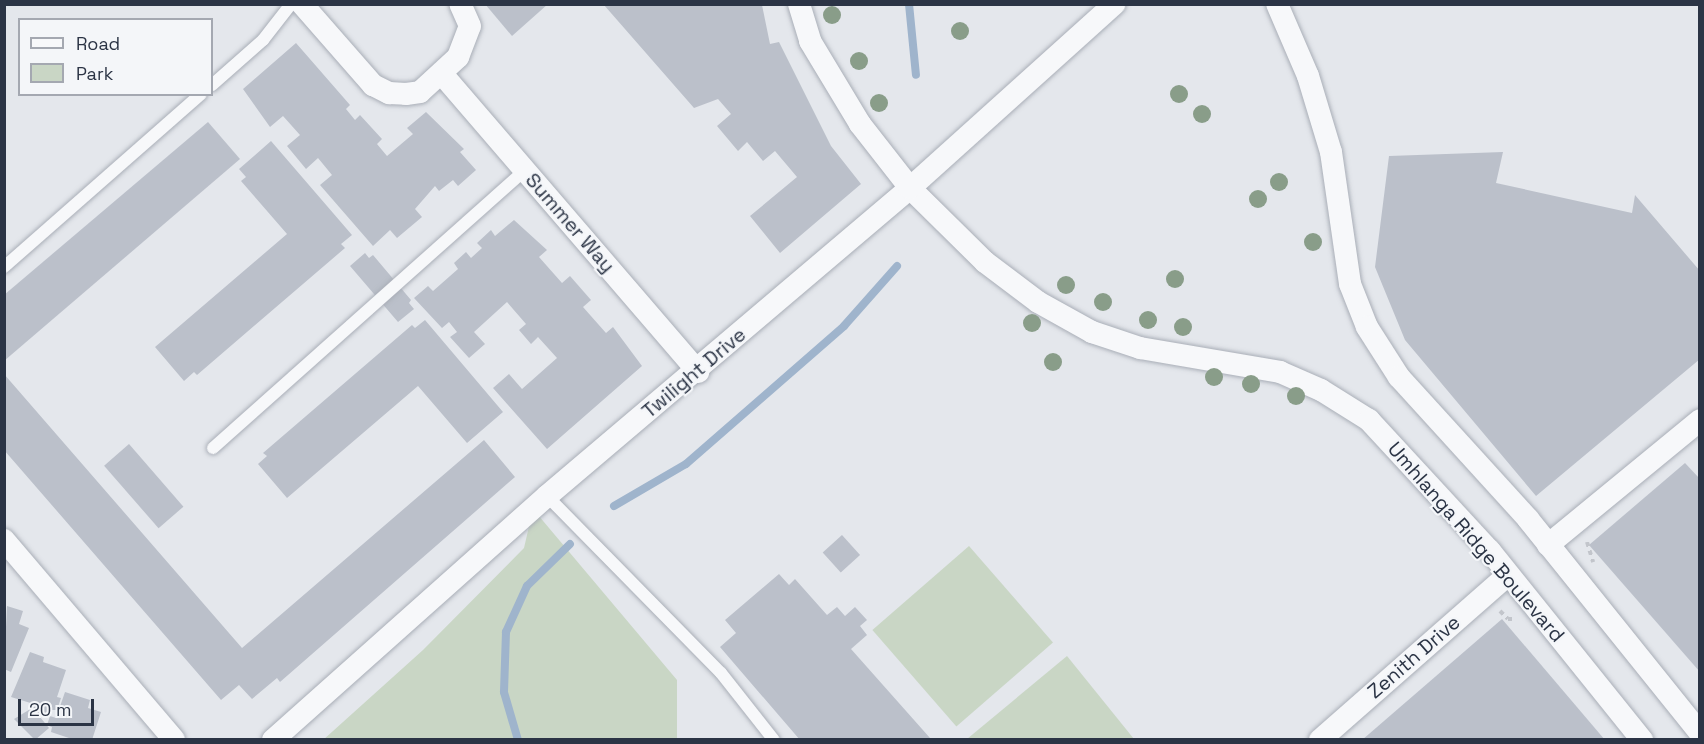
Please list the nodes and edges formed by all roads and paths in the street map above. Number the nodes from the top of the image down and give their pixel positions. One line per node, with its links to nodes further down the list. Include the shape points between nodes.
1 (291, 4): 8 (lane, via 263,40)
2 (302, 4): 7 (street, via 374,85 389,93 420,92)
3 (460, 4): 7 (street, via 470,26 466,43)
4 (799, 4): 11 (street, Umhlanga Ridge Boulevard, via 810,40 860,123)
5 (1114, 4): 11 (street, Twilight Drive)
6 (1277, 4): 18 (street, via 1308,76 1331,152 1350,284 1367,327 1399,377)
7 (442, 74): 10 (street, Summer Way)
8 (213, 84)
9 (199, 96): 12 (lane)
10 (525, 170): 13 (street, Summer Way); 15 (lane)
11 (910, 188): 13 (street, Twilight Drive); 19 (street, Umhlanga Ridge Boulevard, via 985,262 1038,302 1092,332 1140,348 1280,372 1321,390 1369,420)
12 (4, 267)
13 (698, 372): 16 (street, Twilight Drive)
14 (1700, 420): 18 (street)
15 (213, 448)
16 (547, 496): 22 (street, Twilight Drive); 23 (lane, via 721,673)
17 (4, 540): 21 (street)
18 (1548, 545): 20 (street)
19 (1508, 575): 24 (street, Zenith Drive); 25 (street, Umhlanga Ridge Boulevard)
20 (1700, 733)
21 (174, 740)
22 (273, 740)
23 (774, 740)
24 (1320, 740)
25 (1642, 740)

